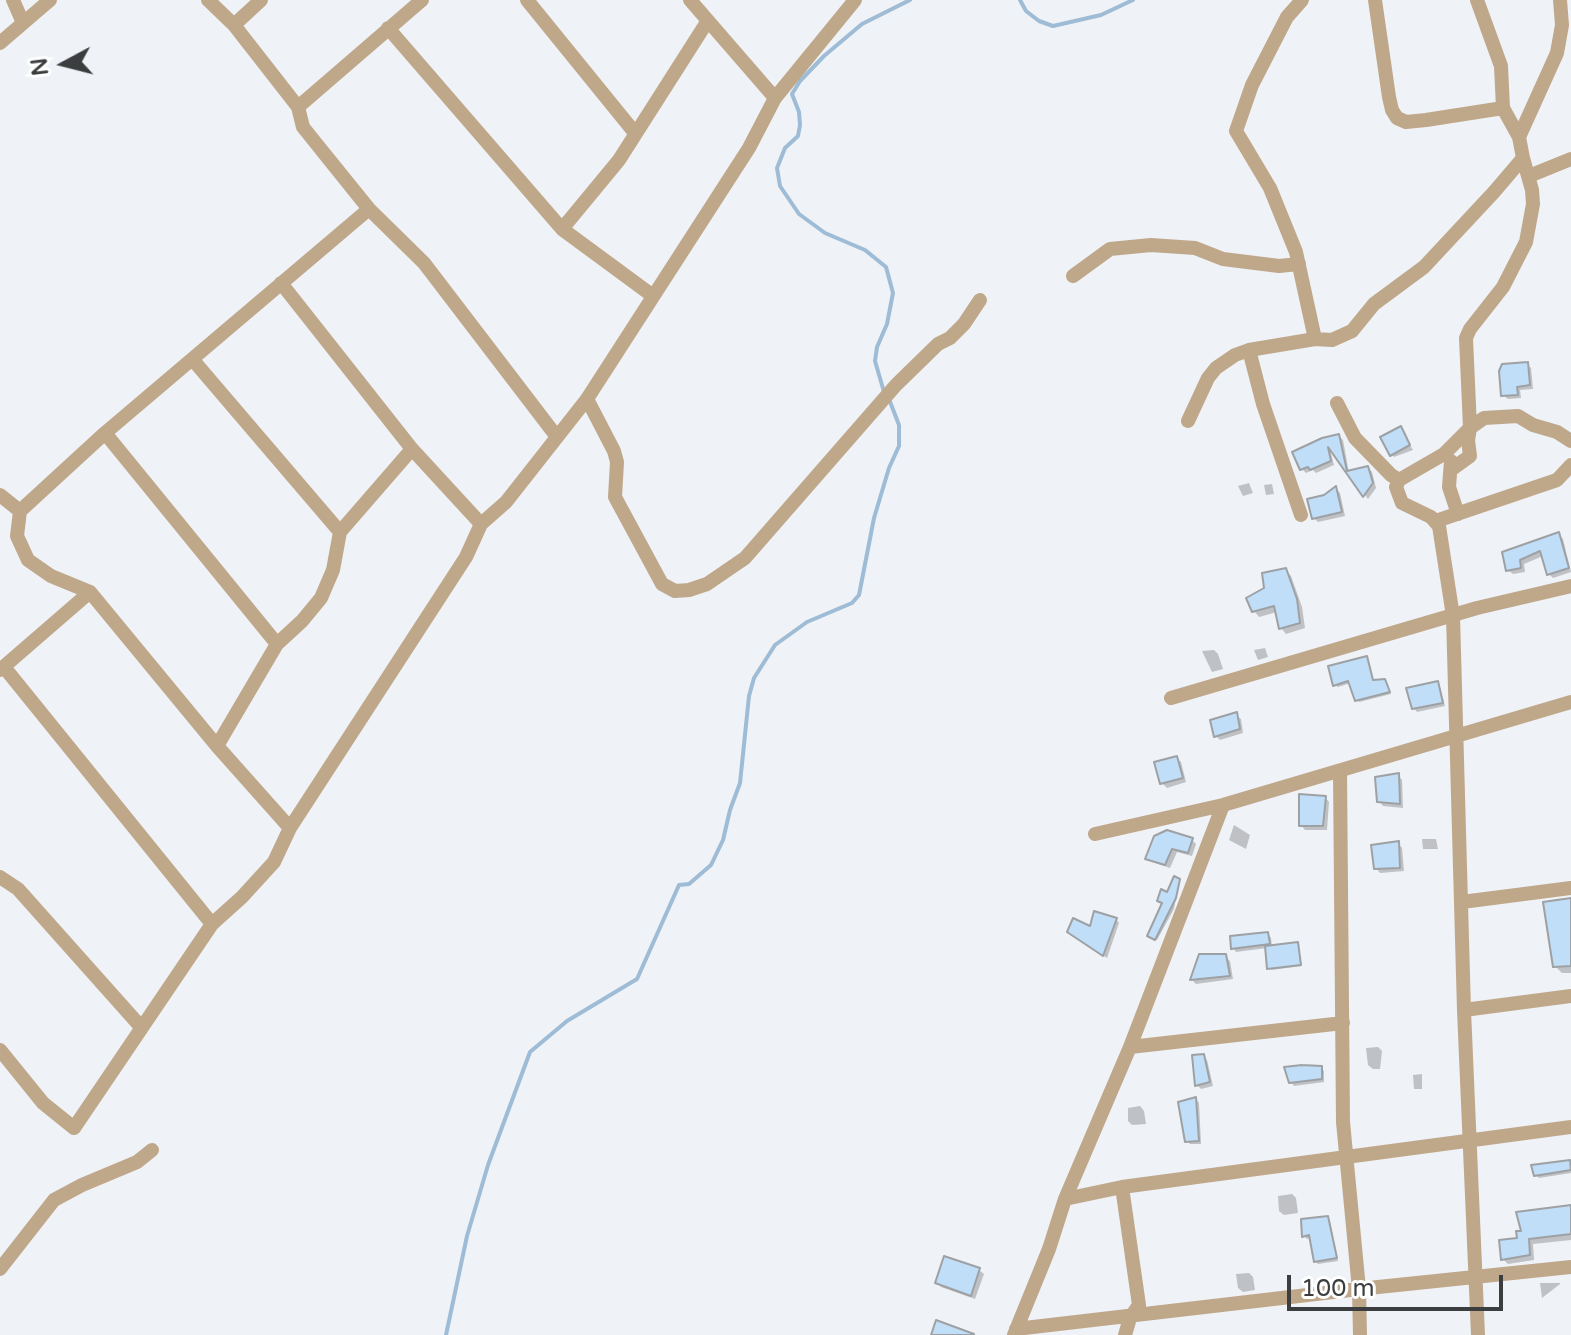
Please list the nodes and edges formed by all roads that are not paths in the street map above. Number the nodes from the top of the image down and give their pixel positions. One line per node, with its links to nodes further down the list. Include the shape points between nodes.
1 (13, 0): 14 (street)
2 (50, 0): 14 (street)
3 (208, 0): 15 (street)
4 (261, 0): 15 (street)
5 (422, 0): 16 (street)
6 (527, 0): 21 (street)
7 (690, 0): 13 (street)
8 (855, 0): 18 (street)
9 (1302, 0): 28 (street, via 1287,17 1259,72 1236,131 1270,188)
10 (1375, 0): 20 (street, via 1389,97 1397,118 1406,122)
11 (1477, 0): 20 (street, via 1501,66)
12 (1560, 0): 22 (street, via 1557,53)
13 (707, 22): 18 (street); 21 (street)
14 (23, 23): 17 (street)
15 (234, 25): 19 (street)
16 (388, 28): 19 (street); 27 (street)
17 (0, 43)
18 (775, 98): 31 (street, via 749,148)
19 (298, 107): 26 (street, via 303,127)
20 (1503, 108): 22 (street)
21 (635, 133): 27 (street, via 597,190)
22 (1519, 137): 23 (street)
23 (1523, 158): 25 (street); 33 (street, via 1424,267 1374,304 1352,331 1332,340)
24 (1571, 159): 25 (street)
25 (1529, 176): 39 (street, via 1533,204 1526,242 1503,287 1466,338)
26 (369, 209): 30 (street); 41 (street, via 424,263)
27 (562, 229): 31 (street)
28 (1299, 264): 29 (street, via 1223,259 1195,248 1151,245 1110,249); 33 (street)
29 (1073, 276)
30 (281, 283): 35 (street); 43 (street)
31 (653, 296): 36 (street)
32 (980, 300): 36 (street, via 964,324 896,385 761,543 707,584 689,590 675,591 662,584 615,497 614,451)
33 (1315, 339): 34 (street)
34 (1249, 350): 38 (street, via 1216,368); 51 (street)
35 (193, 360): 40 (street); 54 (street)
36 (587, 399): 41 (street)
37 (1337, 403): 47 (street, via 1355,438)
38 (1188, 421)
39 (1470, 428): 42 (street, via 1484,418 1518,416); 44 (street); 46 (street, via 1470,456)
40 (105, 433): 49 (street); 58 (street)
41 (557, 437): 53 (street, via 506,502)
42 (1571, 441)
43 (412, 449): 53 (street); 54 (street)
44 (1449, 449): 46 (street); 47 (street)
45 (1571, 465): 50 (street, via 1557,480)
46 (1452, 469): 50 (street, via 1449,487)
47 (1399, 480): 52 (street, via 1402,503)
48 (0, 495): 49 (street)
49 (20, 511): 56 (street, via 17,536 28,560)
50 (1458, 514): 52 (street)
51 (1301, 515)
52 (1436, 521): 57 (street)
53 (481, 524): 66 (street, via 466,557)
54 (340, 532): 58 (street, via 321,598)
55 (1571, 586): 57 (street)
56 (90, 592): 59 (street); 63 (street)
57 (1453, 616): 60 (street); 62 (street)
58 (277, 644): 63 (street)
59 (2, 669): 71 (street)
60 (1171, 698)
61 (1571, 702): 62 (street)
62 (1455, 735): 64 (street); 70 (street)
63 (217, 746): 66 (street)
64 (1340, 771): 65 (street); 74 (street)
65 (1223, 805): 67 (street); 76 (street)
66 (290, 828): 71 (street, via 274,862)
67 (1095, 834)
68 (0, 877): 75 (street, via 18,889)
69 (1571, 888): 70 (street)
70 (1462, 902): 73 (street)
71 (212, 924): 75 (street)
72 (1571, 996): 73 (street)
73 (1464, 1010): 79 (street)
74 (1343, 1023): 76 (street); 81 (street)
75 (141, 1027): 77 (street, via 74,1128 43,1103)
76 (1130, 1047): 83 (street)
77 (0, 1050)
78 (1571, 1127): 79 (street)
79 (1469, 1140): 81 (street); 86 (street)
80 (152, 1150): 85 (street, via 54,1200)
81 (1345, 1156): 82 (street); 87 (street)
82 (1122, 1187): 83 (street); 88 (street, via 1139,1305)
83 (1065, 1199): 89 (street)
84 (1571, 1267): 86 (street)
85 (0, 1269)
86 (1475, 1277): 87 (street); 92 (street)
87 (1359, 1289): 88 (street); 91 (street)
88 (1130, 1318): 89 (street); 90 (street)
89 (1015, 1332)
90 (1125, 1335)
91 (1360, 1335)
92 (1478, 1335)

